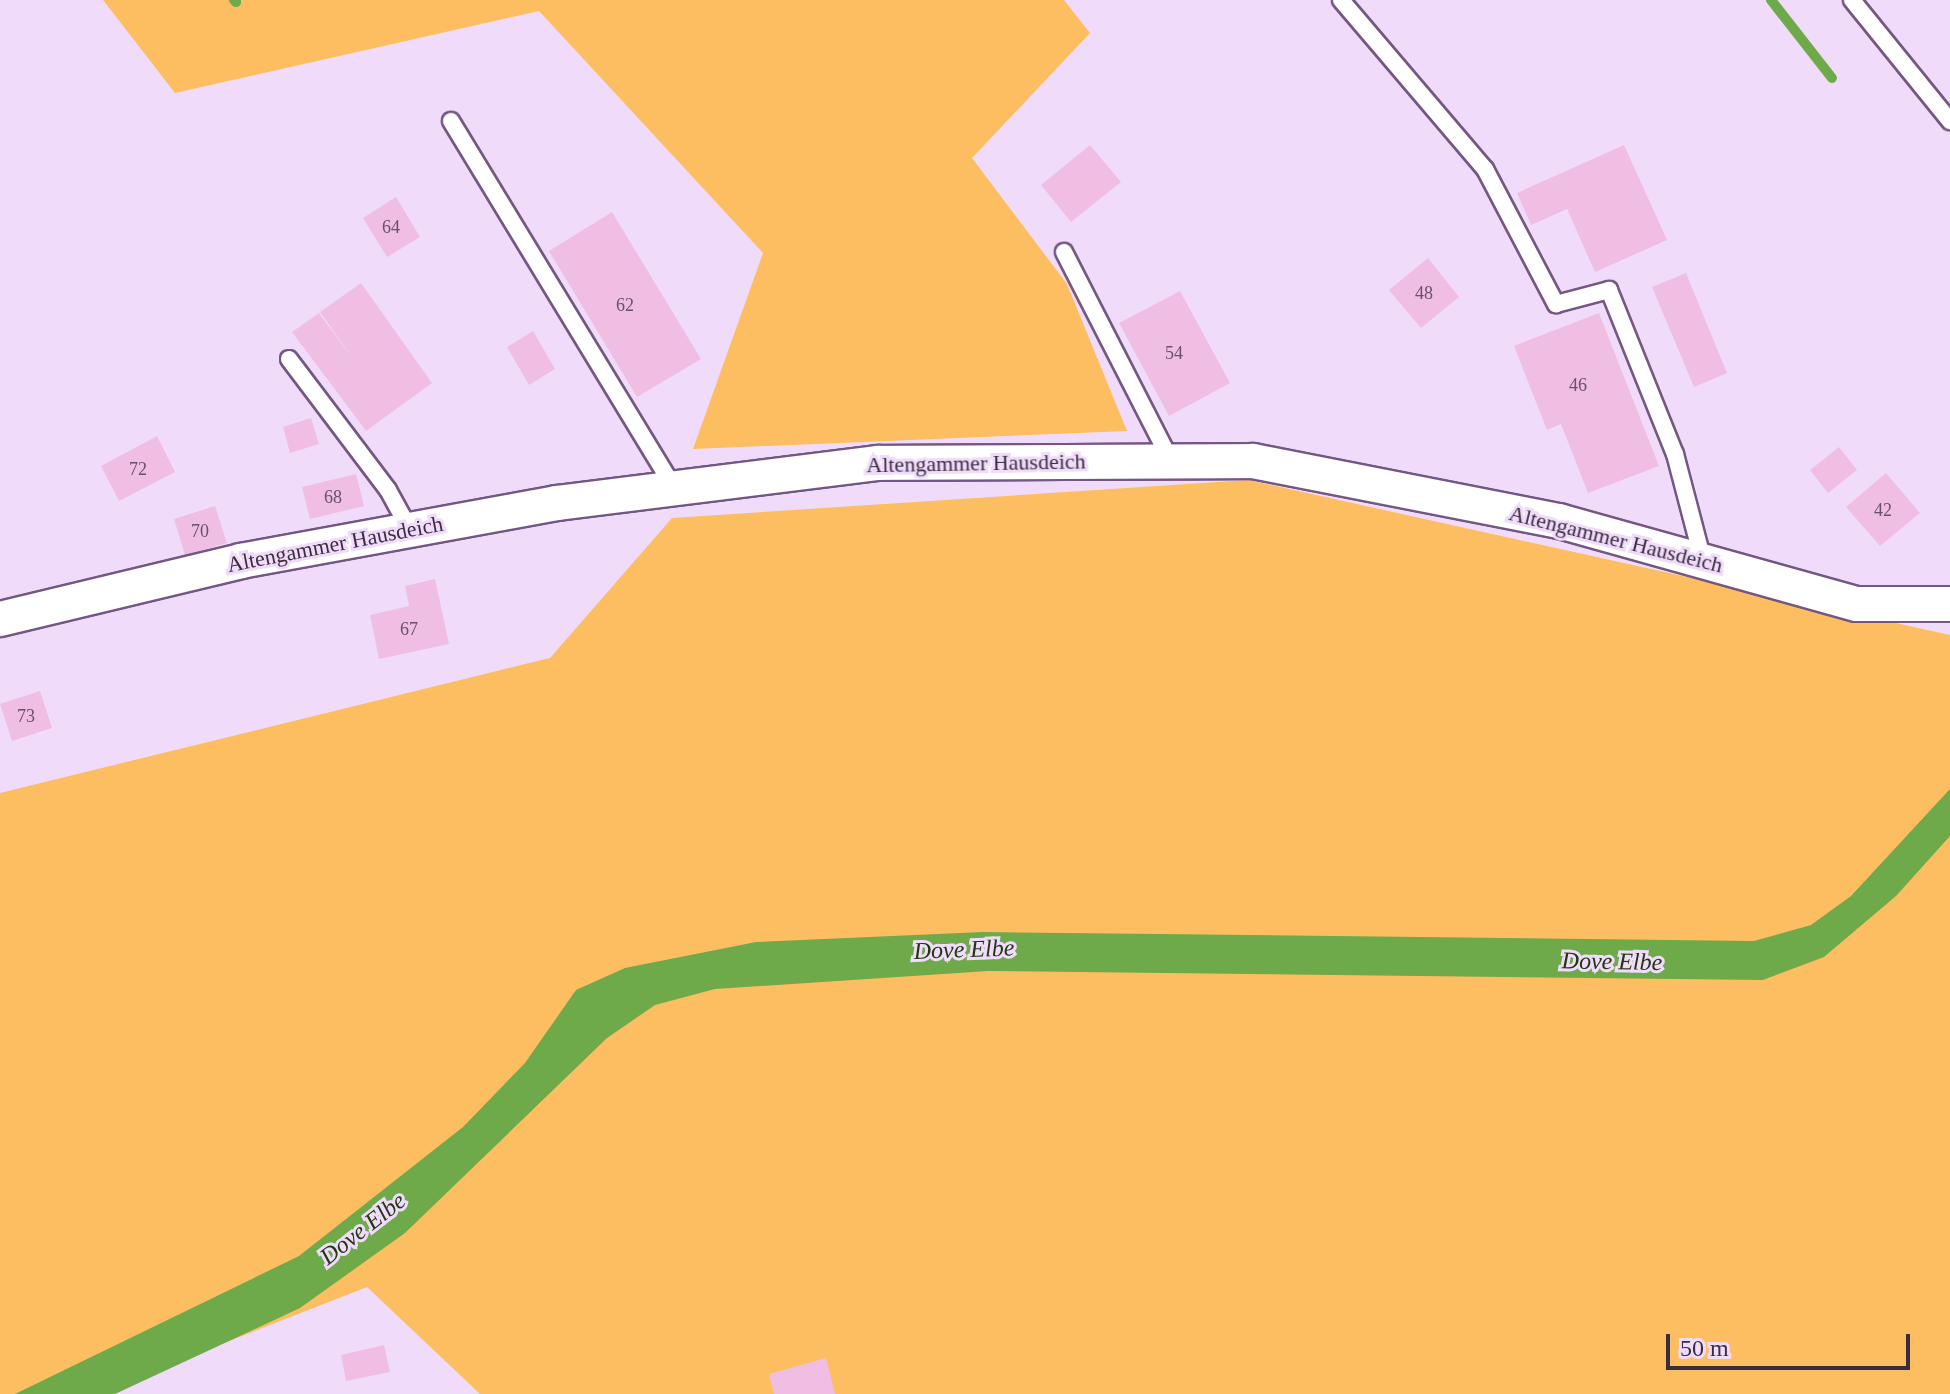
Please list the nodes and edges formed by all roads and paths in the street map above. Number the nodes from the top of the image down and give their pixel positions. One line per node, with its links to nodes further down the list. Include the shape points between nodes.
1 (1341, 0): 10 (lane, via 1485,169 1556,304 1609,290 1675,454)
2 (1852, 0): 4 (lane)
3 (451, 121): 8 (lane)
4 (1950, 121)
5 (1064, 252): 7 (lane)
6 (289, 359): 9 (lane, via 388,490)
7 (1171, 461): 8 (street, Altengammer Hausdeich, via 878,463); 10 (street, Altengammer Hausdeich, via 1253,461 1559,521)
8 (674, 488): 9 (street, Altengammer Hausdeich)
9 (410, 530): 12 (street, Altengammer Hausdeich, via 241,561)
10 (1703, 561): 11 (street, Altengammer Hausdeich, via 1857,604)
11 (1950, 604)
12 (0, 619)

